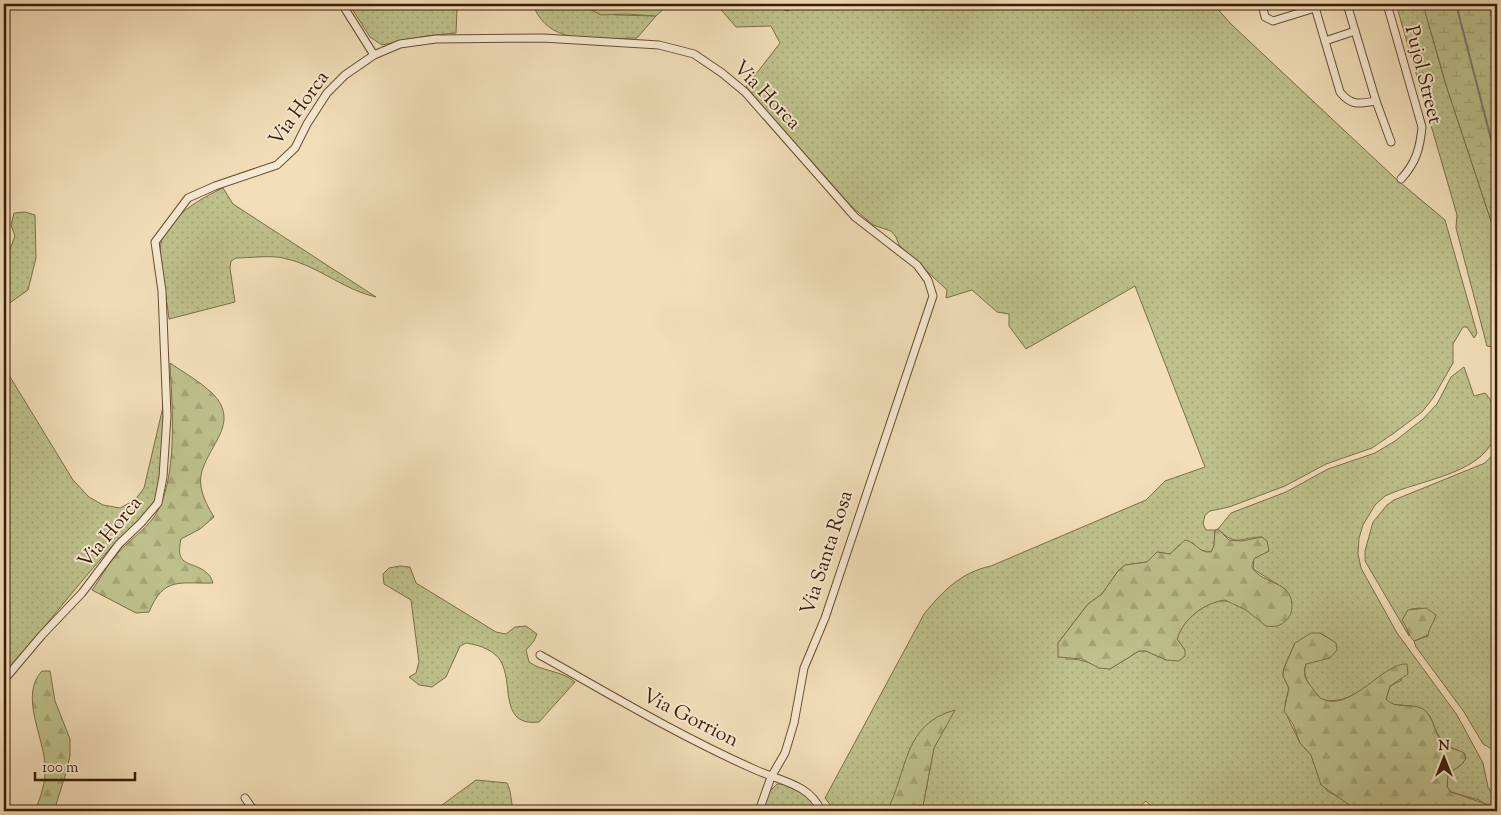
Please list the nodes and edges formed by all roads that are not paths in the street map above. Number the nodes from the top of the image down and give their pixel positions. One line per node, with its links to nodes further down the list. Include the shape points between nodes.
1 (342, 4): 8 (street)
2 (1262, 4): 5 (street, via 1266,17 1273,21)
3 (1347, 4): 6 (street)
4 (1387, 4): 11 (street, Pujol Street, via 1422,127 1416,160)
5 (1315, 6): 7 (street)
6 (1355, 31): 7 (street); 9 (street)
7 (1325, 40): 9 (street, via 1340,92 1355,104)
8 (374, 55): 12 (street, Via Horca, via 400,44 484,37 659,45 694,54 745,92 855,217 917,265 932,289); 14 (street, Via Horca, via 345,75 327,93 295,148 277,165 188,198 155,242 162,291 167,416 158,503 119,544 82,593)
9 (1376, 101): 10 (street)
10 (1391, 142)
11 (1401, 179)
12 (929, 304): 15 (street, Via Santa Rosa, via 825,618 804,668 785,753)
13 (540, 655): 15 (street, Via Gorrion, via 715,752)
14 (4, 680)
15 (772, 777): 18 (street, Via Santa Rosa); 19 (street, Via Gorrion, via 799,786 817,801)
16 (245, 798): 17 (street)
17 (254, 811)
18 (759, 811)
19 (821, 811)

